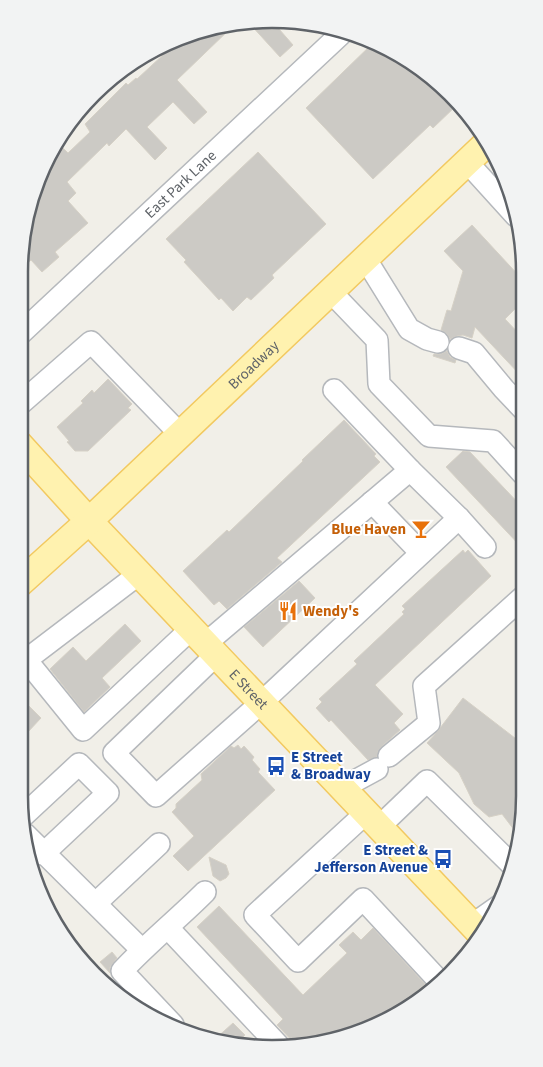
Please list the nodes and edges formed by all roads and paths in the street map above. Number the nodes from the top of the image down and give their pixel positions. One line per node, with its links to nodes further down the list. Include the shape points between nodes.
1 (338, 37): 7 (street, East Park Lane)
2 (481, 148): 3 (main road, Broadway)
3 (467, 162): 4 (street); 5 (main road, Broadway)
4 (506, 205)
5 (365, 258): 6 (main road, Broadway); 8 (street)
6 (330, 291): 9 (street); 15 (main road, Broadway)
7 (28, 327)
8 (409, 329): 9 (street); 10 (street)
9 (377, 340): 17 (street, via 379,384 429,436 493,441)
10 (438, 342)
11 (459, 348): 14 (street, via 474,353)
12 (334, 390): 18 (street)
13 (28, 397): 15 (street, via 91,342)
14 (516, 402)
15 (180, 434): 21 (main road, Broadway)
16 (28, 454): 21 (main road, E Street)
17 (516, 466)
18 (410, 470): 19 (street); 20 (street)
19 (372, 502): 23 (street); 27 (street)
20 (459, 518): 22 (street); 23 (street)
21 (89, 521): 24 (main road, Broadway); 25 (main road, E Street)
22 (485, 546)
23 (422, 553): 30 (street)
24 (28, 570)
25 (139, 574): 27 (main road, E Street); 28 (street)
26 (516, 603): 31 (street, via 424,686 429,723 383,763)
27 (204, 642): 29 (street, via 83,730); 30 (main road, E Street); 30 (street, via 114,753 156,796)
28 (28, 651)
29 (28, 662)
30 (261, 703): 31 (main road, E Street)
31 (342, 788): 33 (main road, E Street)
32 (28, 811): 36 (street, via 79,764 108,793)
33 (372, 820): 37 (street, via 427,780); 41 (main road, E Street); 43 (street, via 255,915 298,961 363,899)
34 (32, 842): 36 (street)
35 (159, 844): 39 (street)
36 (43, 854): 39 (street)
37 (507, 860)
38 (205, 892): 40 (street)
39 (96, 903): 42 (street)
40 (168, 928): 42 (street); 45 (street)
41 (476, 929)
42 (142, 950): 44 (street, via 122,971)
43 (435, 976)
44 (162, 1013)
45 (273, 1040)

